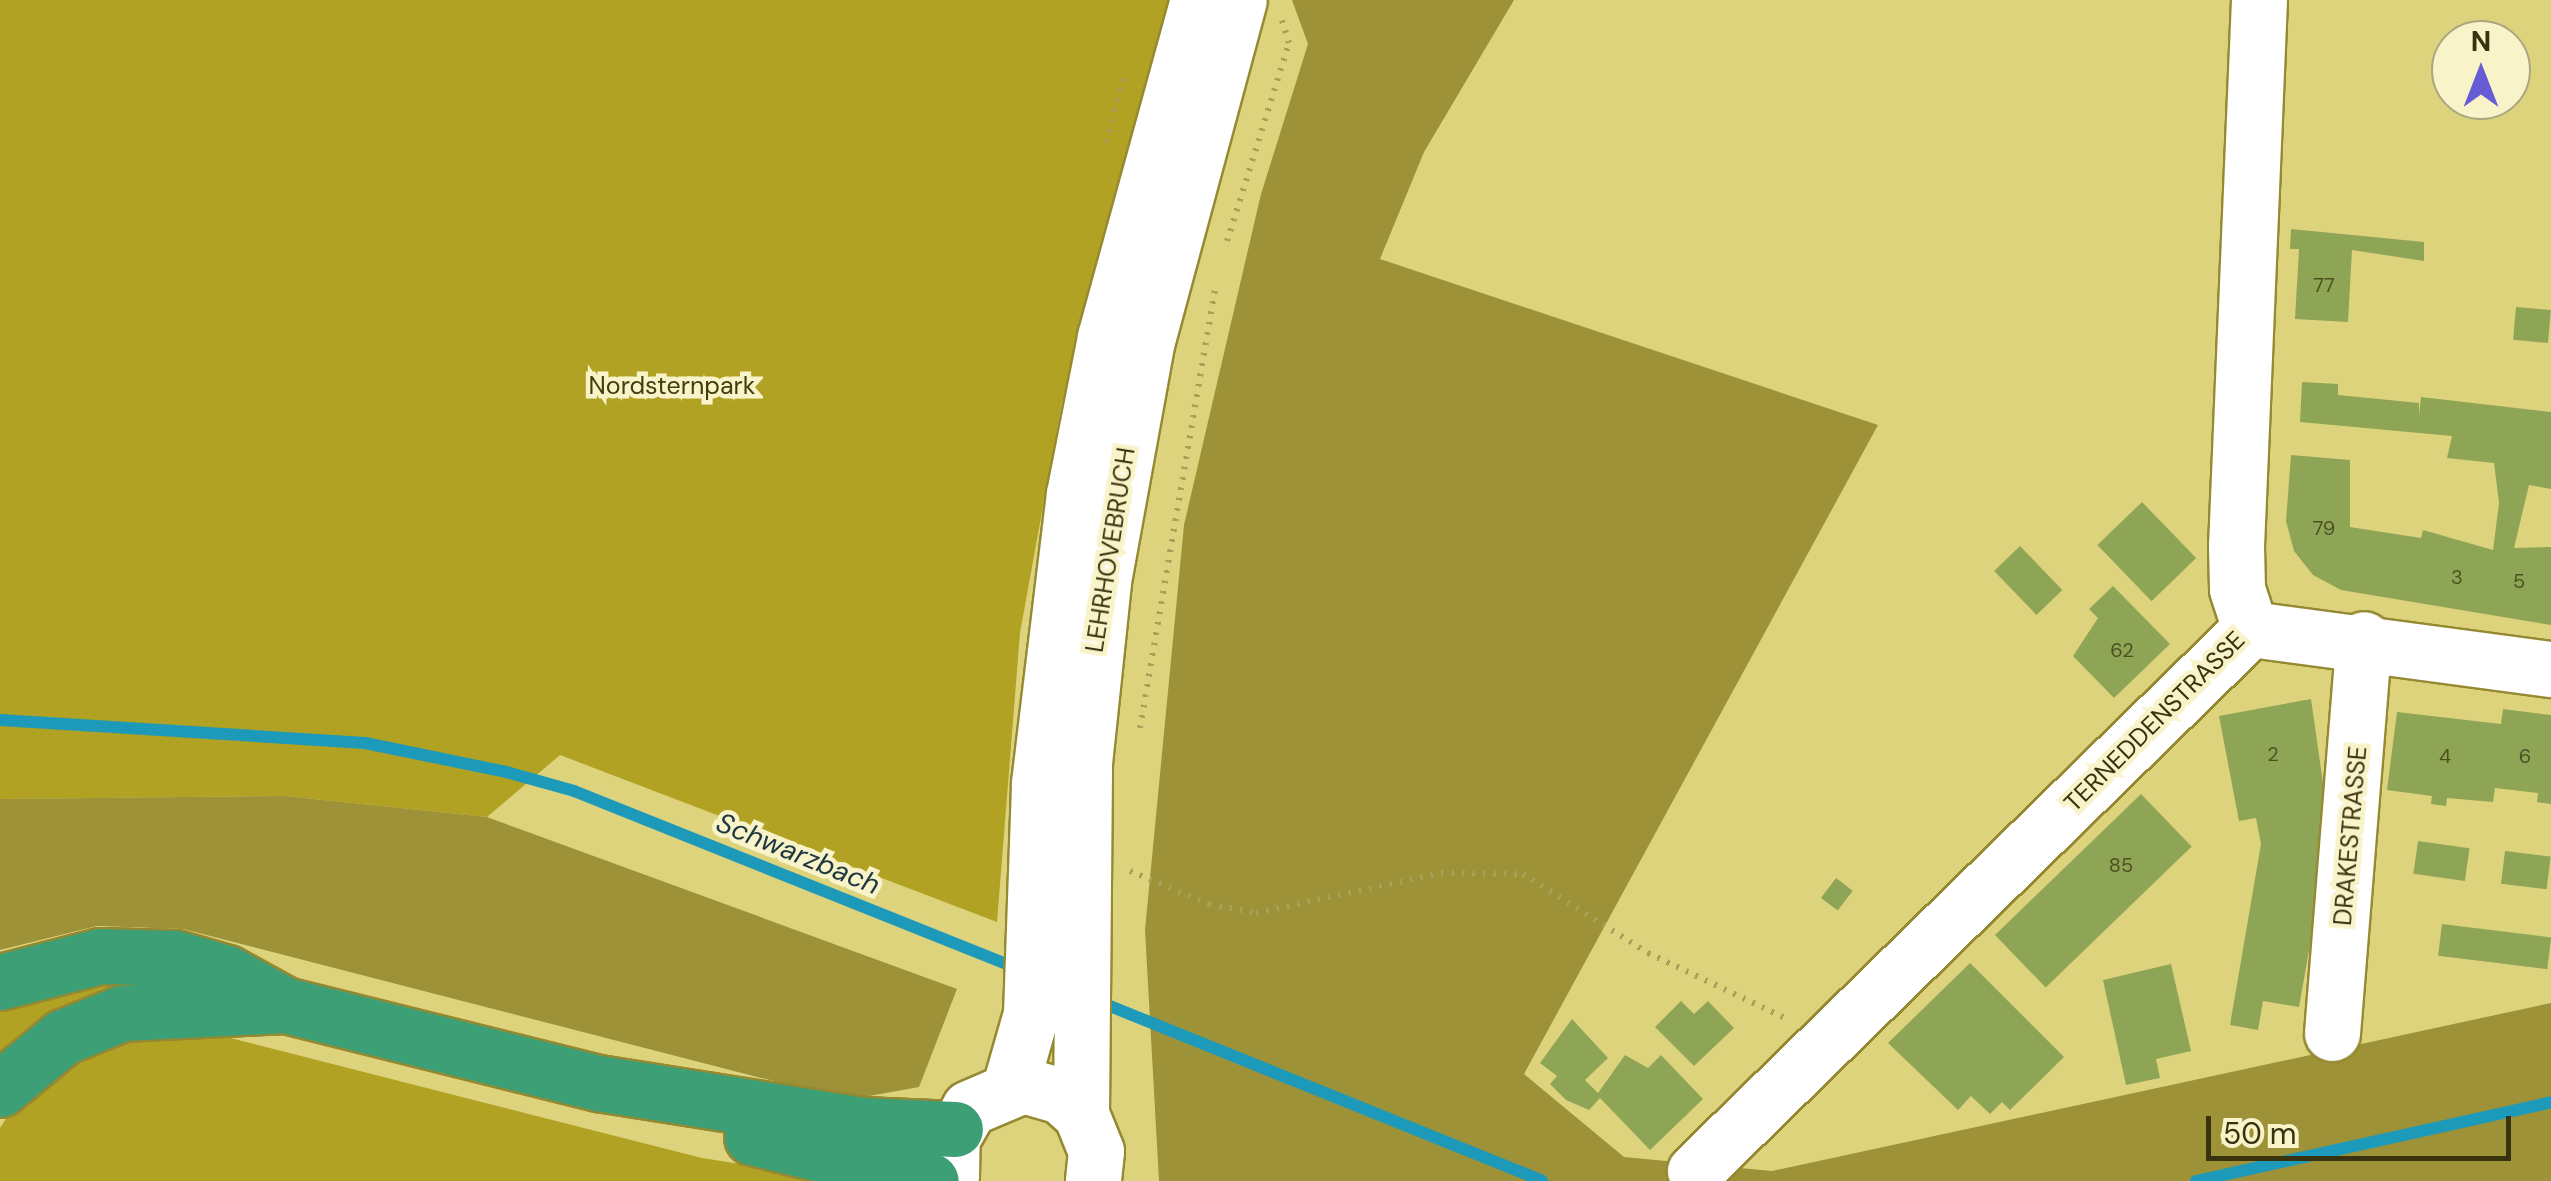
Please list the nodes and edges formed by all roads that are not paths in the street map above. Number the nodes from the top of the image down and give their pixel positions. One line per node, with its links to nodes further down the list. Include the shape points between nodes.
1 (1198, 0): 7 (street, LEHRHOVEBRUCH, via 1105,338 1077,476 1039,783)
2 (2260, 0): 4 (street, TERNEDDENSTRASSE, via 2236,546 2237,588)
3 (1255, 6): 7 (street, LEHRHOVEBRUCH, via 1146,344 1116,504)
4 (2250, 629): 5 (street); 16 (street, TERNEDDENSTRASSE)
5 (2364, 640): 6 (street); 10 (street, DRAKESTRASSE)
6 (2551, 669)
7 (1060, 946): 12 (street, LEHRHOVEBRUCH, via 1030,1014); 14 (street, LEHRHOVEBRUCH, via 1085,1034)
8 (0, 982): 9 (highway, via 65,960 134,954 226,973)
9 (285, 1005): 11 (highway); 13 (highway, via 122,1013 63,1037)
10 (2332, 1033)
11 (598, 1083): 15 (highway, via 862,1125); 17 (highway, via 724,1130)
12 (1010, 1087): 14 (street, via 1049,1091); 15 (street, via 969,1108)
13 (0, 1089)
14 (1080, 1114): 18 (street, via 1096,1151)
15 (954, 1155)
16 (1695, 1172)
17 (931, 1181)
18 (1093, 1181)

